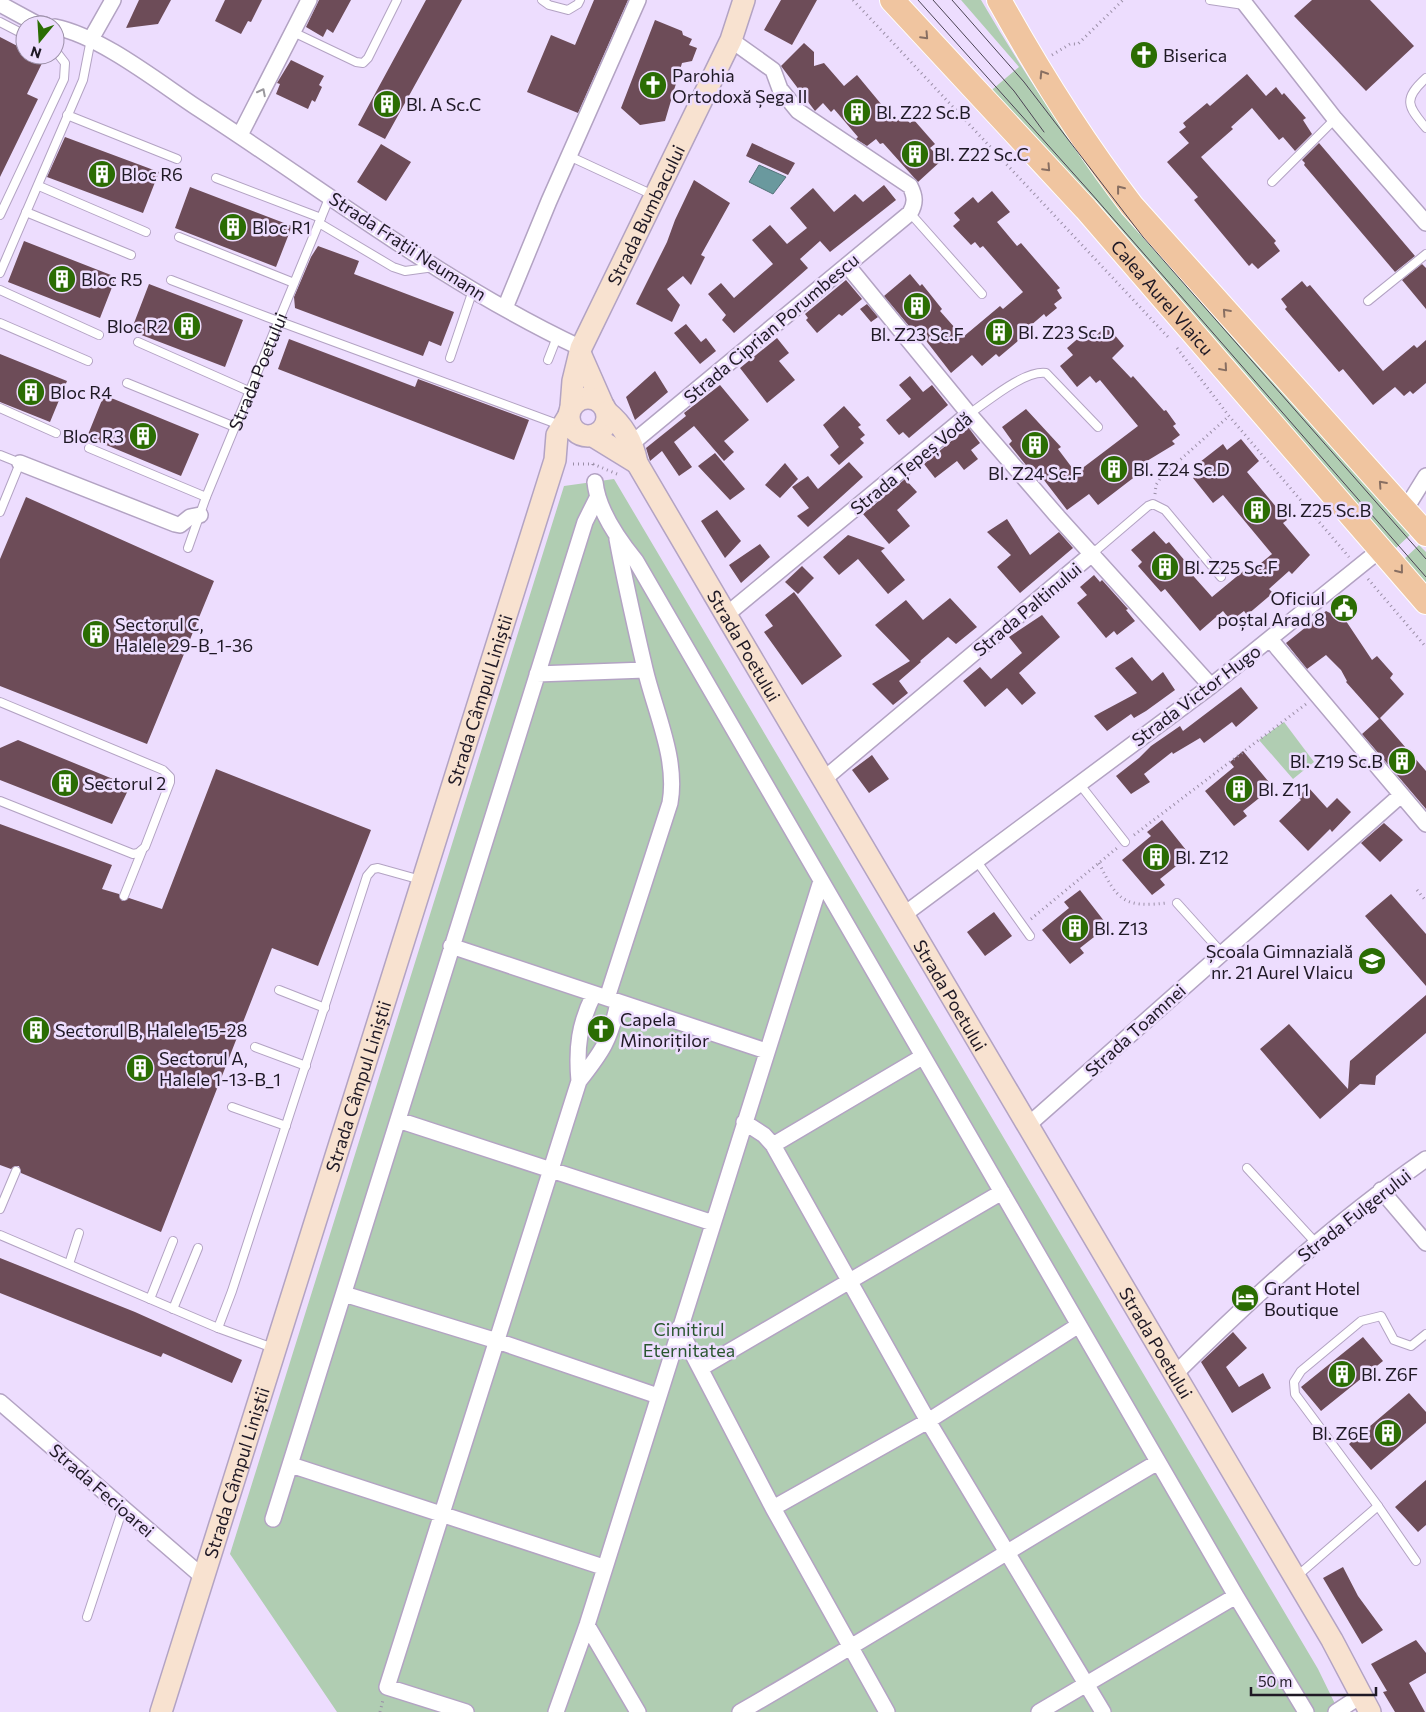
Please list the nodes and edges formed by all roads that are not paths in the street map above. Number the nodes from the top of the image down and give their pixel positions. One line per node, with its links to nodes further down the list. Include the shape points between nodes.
1 (113, 0): 20 (street)
2 (309, 0): 18 (street)
3 (397, 0): 18 (lane, via 363,63)
4 (542, 0): 5 (lane, via 568,10)
5 (580, 0)
6 (638, 0): 27 (street)
7 (744, 0): 19 (street, Strada Bumbacului)
8 (756, 0): 19 (street, Strada Bumbacului)
9 (892, 0): 87 (main road, Calea Aurel Vlaicu, one-way to 87, via 1086,209)
10 (999, 0): 81 (main road, one-way to 10, via 1132,206 1068,116)
11 (1210, 0): 12 (lane)
12 (1243, 2): 24 (street)
13 (0, 4): 14 (street)
14 (20, 15)
15 (0, 22): 16 (lane)
16 (15, 29)
17 (65, 30): 20 (street, Strada Frații Neumann)
18 (293, 32): 26 (street, one-way to 18)
19 (733, 34): 33 (street, Strada Bumbacului); 36 (street, via 773,70 780,89 798,111 910,186 914,194)
20 (91, 39): 23 (lane, via 82,80); 26 (street, Strada Frații Neumann)
21 (65, 65): 35 (lane, via 64,79)
22 (1426, 78): 25 (lane, via 1413,90 1410,104 1411,111)
23 (68, 115): 28 (lane); 31 (lane)
24 (1335, 119): 30 (lane); 38 (street)
25 (1426, 128)
26 (240, 135): 32 (street, Strada Frații Neumann)
27 (569, 156): 33 (lane); 52 (street)
28 (177, 159)
29 (216, 178): 37 (lane)
30 (1272, 182)
31 (39, 186): 34 (lane); 39 (lane)
32 (330, 196): 37 (lane, Strada Poetului); 44 (street, Strada Frații Neumann)
33 (655, 196): 58 (street, Strada Bumbacului)
34 (26, 212): 42 (lane); 45 (lane)
35 (0, 213)
36 (910, 213): 43 (street, Strada Ciprian Porumbescu); 50 (lane)
37 (320, 221): 44 (lane, via 393,267 405,271); 47 (lane, Strada Poetului)
38 (1426, 223)
39 (146, 232)
40 (179, 237): 47 (lane)
41 (1426, 254): 51 (lane)
42 (132, 255)
43 (847, 266): 66 (street); 73 (street, Strada Ciprian Porumbescu)
44 (434, 267): 49 (street, Strada Frații Neumann)
45 (0, 273)
46 (171, 280): 53 (lane)
47 (294, 283): 53 (lane, Strada Poetului)
48 (0, 290): 55 (lane)
49 (473, 290): 52 (street, Strada Frații Neumann); 59 (lane)
50 (982, 294)
51 (1368, 301)
52 (505, 308): 56 (street, Strada Frații Neumann)
53 (279, 322): 63 (lane, Strada Poetului); 67 (lane)
54 (0, 323): 61 (lane)
55 (99, 335)
56 (557, 337): 58 (street, Strada Frații Neumann); 60 (lane)
57 (138, 342): 63 (lane)
58 (581, 351): 65 (street); 67 (street, Strada Bumbacului)
59 (450, 358)
60 (548, 360)
61 (88, 361)
62 (127, 383): 68 (lane)
63 (251, 392): 68 (lane, Strada Poetului)
64 (0, 408): 70 (lane)
65 (604, 408): 67 (street, via 588,397 578,400); 71 (street, via 605,427); 73 (street, Strada Poetului, via 620,424)
66 (969, 414): 69 (lane, Strada Țepeș Vodă, via 1022,379 1039,372 1046,373); 88 (street); 91 (street, Strada Țepeș Vodă)
67 (567, 416): 71 (street, via 571,427); 75 (street, Strada Câmpul Liniștii, via 556,440)
68 (235, 427): 79 (lane, Strada Poetului)
69 (1098, 427)
70 (56, 433)
71 (588, 436): 73 (street); 75 (street)
72 (89, 448): 79 (lane)
73 (634, 454): 91 (street, Strada Poetului)
74 (0, 455): 76 (lane)
75 (555, 460): 106 (street, Strada Câmpul Liniștii)
76 (20, 463): 82 (lane); 83 (street, via 175,524 180,525 190,517)
77 (1426, 476): 81 (street)
78 (595, 482): 80 (street)
79 (206, 497): 83 (lane, Strada Poetului)
80 (597, 498): 85 (street); 94 (street, via 585,522)
81 (1405, 510): 84 (main road)
82 (0, 512)
83 (200, 515): 86 (lane, Strada Poetului)
84 (1426, 534)
85 (617, 537): 93 (street); 105 (street, via 636,561)
86 (188, 548)
87 (1381, 549): 90 (main road, Calea Aurel Vlaicu, one-way to 90); 92 (street, Strada Victor Hugo)
88 (1093, 554): 89 (lane, Strada Paltinului, via 1153,504 1165,510); 95 (street); 97 (street, Strada Paltinului)
89 (1222, 577)
90 (1426, 602)
91 (726, 615): 97 (street, Strada Poetului)
92 (1270, 639): 95 (street, Strada Victor Hugo); 99 (street)
93 (645, 670): 94 (street); 114 (street, via 670,762 673,787)
94 (537, 674): 111 (street)
95 (1210, 686): 98 (street, Strada Victor Hugo)
96 (0, 702): 103 (lane, via 167,773 170,786)
97 (824, 779): 109 (street, Strada Poetului)
98 (1078, 782): 102 (lane); 104 (street, Strada Victor Hugo)
99 (1401, 795): 101 (street); 112 (street, Strada Toamnei)
100 (0, 801): 103 (lane, via 128,853)
101 (1426, 824)
102 (1125, 842)
103 (142, 851): 107 (lane)
104 (976, 860): 109 (street, Strada Victor Hugo); 110 (lane)
105 (822, 880): 117 (street); 118 (street)
106 (423, 881): 115 (lane, via 383,868 370,872); 151 (street, Strada Câmpul Liniștii)
107 (124, 896)
108 (1176, 903): 112 (lane)
109 (902, 916): 125 (street, Strada Poetului)
110 (1030, 936)
111 (451, 946): 114 (street); 122 (street)
112 (1222, 953): 125 (street, Strada Toamnei)
113 (279, 990): 115 (lane)
114 (606, 998): 117 (street); 120 (street, via 581,1025); 120 (street, via 610,1035 604,1050)
115 (324, 1008): 119 (lane)
116 (255, 1047): 119 (lane)
117 (766, 1051): 123 (street)
118 (922, 1057): 126 (street); 132 (street)
119 (306, 1066): 124 (lane)
120 (579, 1081): 128 (street)
121 (232, 1107): 124 (lane)
122 (398, 1120): 128 (street); 143 (street)
123 (744, 1122): 126 (street); 134 (street)
124 (286, 1126): 147 (lane)
125 (1027, 1126): 153 (street, Strada Poetului)
126 (773, 1145): 142 (street)
127 (1426, 1158): 131 (street, Strada Fulgerului)
128 (550, 1168): 134 (street); 150 (street)
129 (1247, 1168): 138 (lane)
130 (16, 1171): 133 (lane)
131 (1381, 1190): 138 (street, Strada Fulgerului); 139 (street)
132 (1002, 1192): 142 (street); 146 (street)
133 (0, 1209)
134 (712, 1223): 148 (street)
135 (79, 1233): 141 (lane)
136 (0, 1235): 141 (lane)
137 (174, 1241): 144 (lane)
138 (1315, 1242): 153 (street, Strada Fulgerului)
139 (1426, 1243)
140 (198, 1248): 145 (lane)
141 (69, 1264): 144 (lane)
142 (848, 1280): 152 (street); 156 (street)
143 (344, 1294): 150 (street); 158 (street)
144 (150, 1299): 145 (lane)
145 (173, 1309): 147 (lane)
146 (1079, 1324): 156 (street); 157 (street)
147 (218, 1328): 151 (lane)
148 (679, 1328): 152 (street); 154 (street)
149 (1426, 1334): 159 (lane, via 1411,1346 1394,1340 1381,1316 1366,1318 1301,1372 1294,1382 1295,1394)
150 (497, 1342): 154 (street); 162 (street)
151 (276, 1350): 167 (street, Strada Câmpul Liniștii)
152 (700, 1368): 161 (street)
153 (1174, 1375): 168 (street, Strada Poetului)
154 (658, 1396): 166 (street)
155 (0, 1402): 160 (street, Strada Fecioarei)
156 (928, 1420): 161 (street); 164 (street)
157 (1158, 1462): 164 (street); 169 (street)
158 (291, 1465): 162 (street); 163 (street)
159 (1378, 1506): 165 (lane); 168 (lane)
160 (123, 1508): 167 (street, Strada Fecioarei); 170 (lane)
161 (773, 1508): 172 (street)
162 (443, 1513): 166 (street); 176 (street, via 388,1687)
163 (274, 1519)
164 (1008, 1550): 172 (street); 173 (street)
165 (1416, 1561)
166 (603, 1567): 171 (street)
167 (204, 1578): 175 (street, Strada Câmpul Liniștii)
168 (1295, 1578): 174 (street, Strada Poetului)
169 (1236, 1596): 173 (street); 183 (street)
170 (87, 1617)
171 (587, 1624): 177 (street); 178 (street)
172 (851, 1648): 179 (street); 180 (street)
173 (1086, 1684): 181 (street); 182 (street)
174 (1366, 1704): 184 (street)
175 (161, 1712)
176 (466, 1712)
177 (556, 1712)
178 (638, 1712)
179 (740, 1712)
180 (887, 1712)
181 (1039, 1712)
182 (1103, 1712)
183 (1306, 1712)
184 (1336, 1712)

